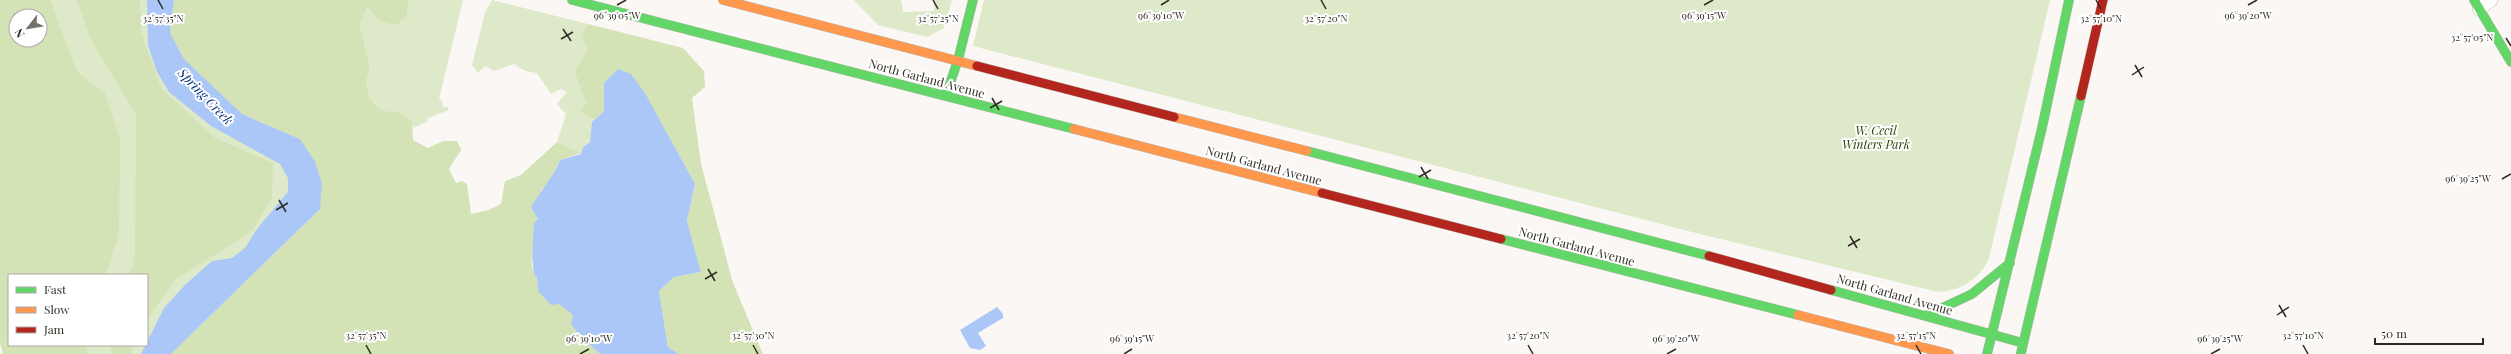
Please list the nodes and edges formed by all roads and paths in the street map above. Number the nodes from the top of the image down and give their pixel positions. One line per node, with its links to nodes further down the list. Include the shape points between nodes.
1 (572, 0): 10 (main road, North Garland Avenue)
2 (723, 0): 8 (main road, North Garland Avenue)
3 (973, 0): 8 (main road)
4 (2069, 0): 11 (main road, via 2046,128)
5 (2103, 0): 14 (main road, via 2068,133)
6 (2491, 0): 7 (street)
7 (2477, 4): 9 (main road)
8 (958, 60): 10 (main road); 12 (main road, North Garland Avenue, via 1660,242)
9 (2511, 62)
10 (946, 95): 15 (main road, North Garland Avenue)
11 (2010, 263): 12 (main road, via 1966,300); 13 (main road)
12 (1927, 315): 13 (main road, North Garland Avenue)
13 (1993, 334): 14 (main road, North Garland Avenue); 16 (main road)
14 (2023, 343): 17 (main road)
15 (1949, 354)
16 (1987, 354)
17 (2020, 354)

